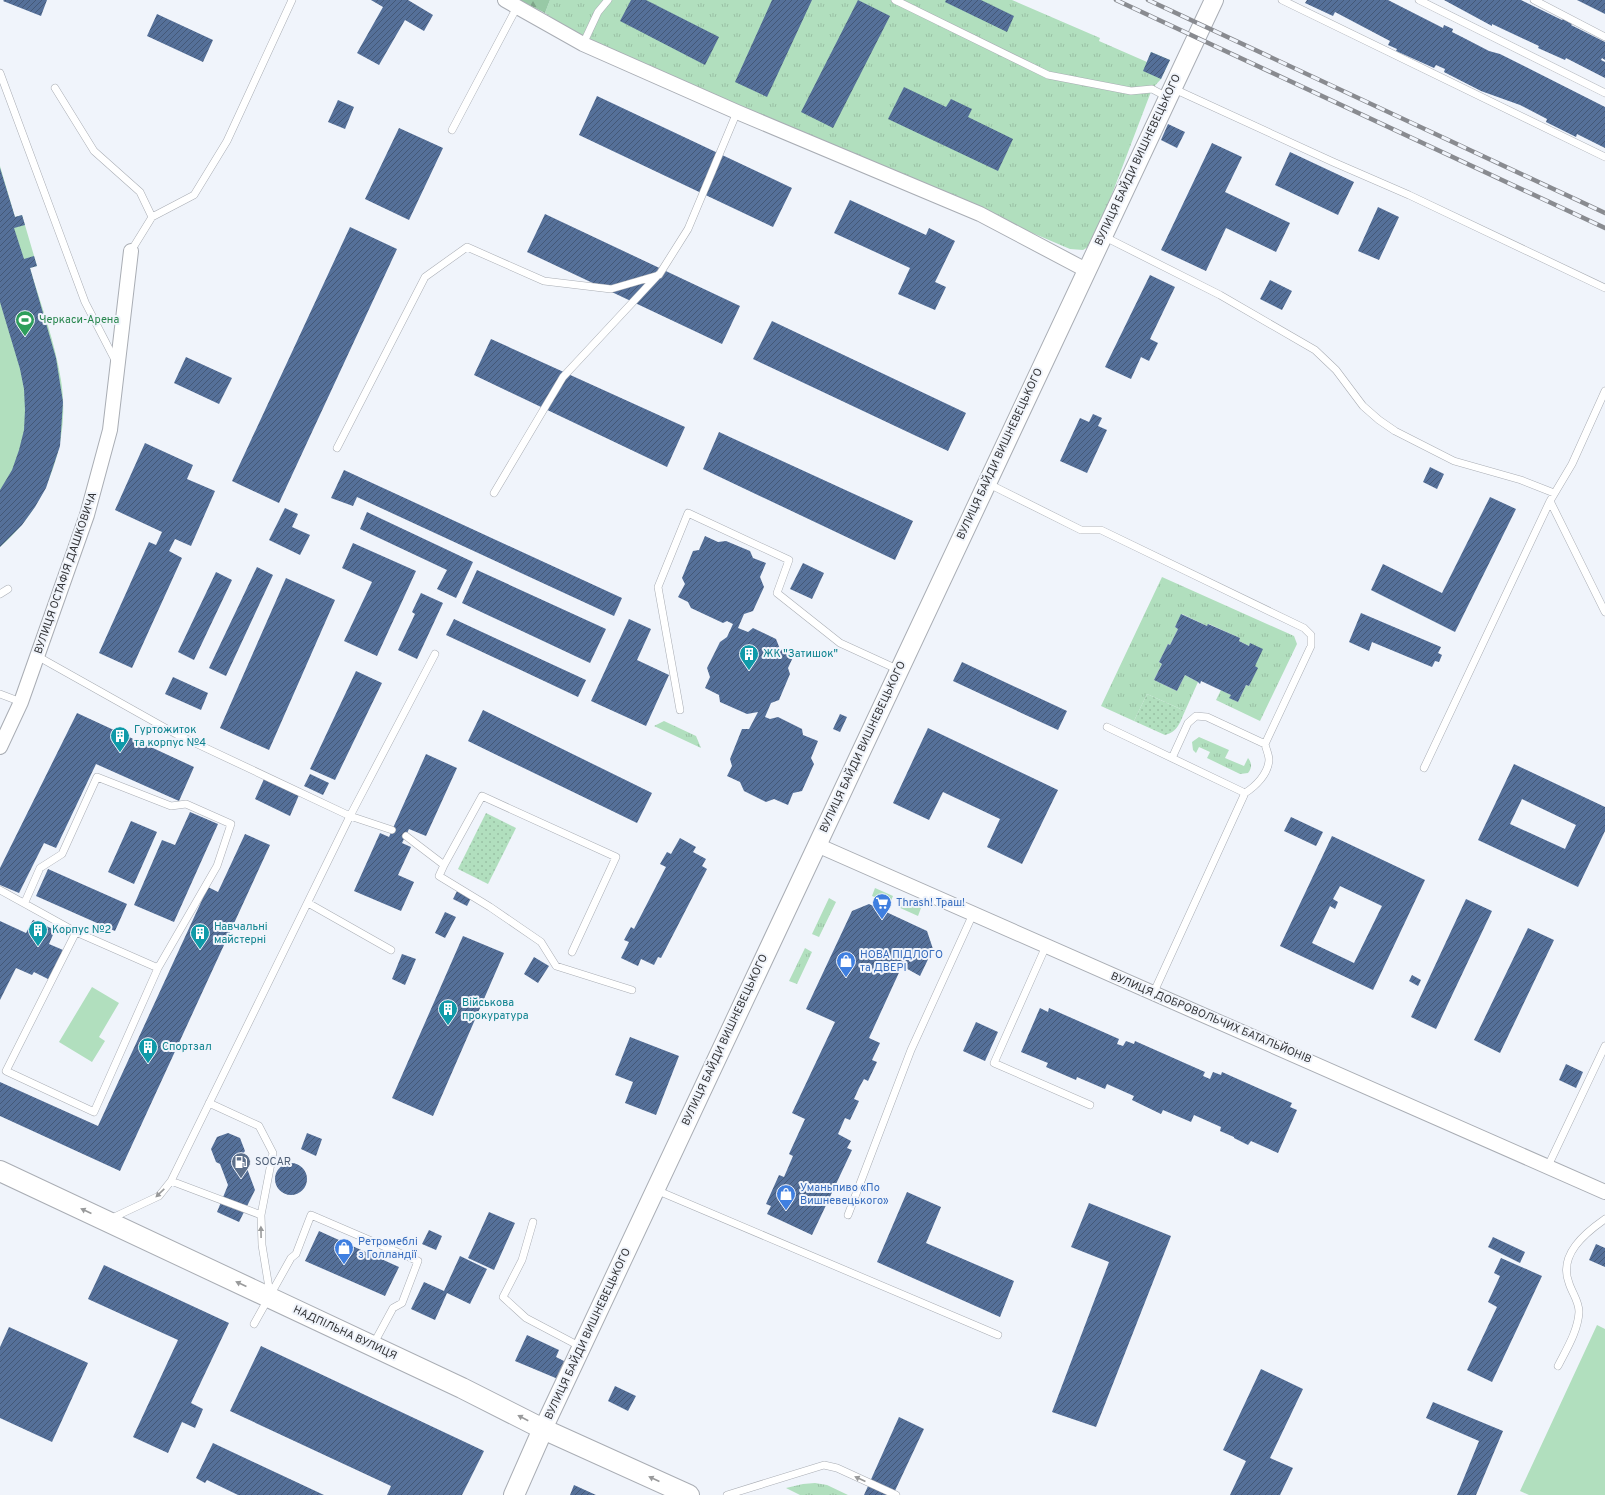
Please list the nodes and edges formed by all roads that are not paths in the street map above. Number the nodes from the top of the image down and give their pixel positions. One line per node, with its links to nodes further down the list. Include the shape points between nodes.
1 (292, 0): 19 (lane, via 227,141 194,195)
2 (505, 0): 9 (street)
3 (608, 0): 11 (lane, via 598,12)
4 (894, 0): 14 (lane, via 1048,75 1131,92 1152,89)
5 (1214, 0): 14 (street, ВУЛИЦЯ БАЙДИ ВИШНЕВЕЦЬКОГО)
6 (1282, 0): 18 (lane)
7 (1419, 0): 15 (lane)
8 (1534, 0): 10 (lane)
9 (517, 7): 11 (street); 17 (lane)
10 (1605, 37)
11 (583, 44): 16 (street)
12 (0, 73): 25 (lane, via 85,302)
13 (54, 88): 19 (lane, via 94,151 140,192)
14 (1170, 92): 20 (street, ВУЛИЦЯ БАЙДИ ВИШНЕВЕЦЬКОГО); 24 (lane, via 1410,195)
15 (1605, 93)
16 (737, 112): 22 (street, via 980,214); 23 (lane, via 688,229)
17 (452, 130)
18 (1605, 157)
19 (152, 217): 21 (lane)
20 (1102, 236): 22 (street, ВУЛИЦЯ БАЙДИ ВИШНЕВЕЦЬКОГО); 30 (lane, via 1220,295 1315,350 1336,370 1373,415 1395,431 1454,461 1521,480)
21 (131, 251): 25 (street, ВУЛИЦЯ ОСТАФІЯ ДАШКОВИЧА)
22 (1086, 270): 28 (street, ВУЛИЦЯ БАЙДИ ВИШНЕВЕЦЬКОГО)
23 (659, 274): 27 (lane, via 611,289 544,281 467,247 425,277); 29 (lane, via 563,377)
24 (1605, 288)
25 (118, 365): 36 (street, ВУЛИЦЯ ОСТАФІЯ ДАШКОВИЧА, via 110,430 87,515)
26 (1605, 391): 30 (lane, via 1572,464)
27 (337, 448)
28 (987, 483): 37 (street, ВУЛИЦЯ БАЙДИ ВИШНЕВЕЦЬКОГО); 42 (lane, via 1081,530 1100,530 1308,631 1312,641)
29 (494, 493)
30 (1554, 493): 31 (lane)
31 (1550, 501): 34 (lane); 45 (lane)
32 (8, 589): 33 (lane)
33 (0, 594)
34 (1605, 612)
35 (435, 654): 47 (lane)
36 (38, 656): 39 (street, ВУЛИЦЯ ОСТАФІЯ ДАШКОВИЧА); 47 (lane, via 176,734)
37 (899, 670): 40 (lane, via 840,643 777,594 789,560 688,513 658,587); 50 (street, ВУЛИЦЯ БАЙДИ ВИШНЕВЕЦЬКОГО)
38 (0, 694): 39 (lane)
39 (21, 702): 43 (street, ВУЛИЦЯ ОСТАФІЯ ДАШКОВИЧА)
40 (680, 710)
41 (1107, 727): 44 (lane)
42 (1265, 744): 44 (lane, via 1207,717 1196,716 1188,724); 46 (lane, via 1269,760 1267,766 1258,784)
43 (0, 747)
44 (1172, 758): 46 (lane)
45 (1424, 768)
46 (1245, 793): 62 (lane)
47 (350, 816): 48 (lane); 54 (lane)
48 (392, 830)
49 (406, 836): 51 (lane)
50 (817, 845): 55 (street, ВУЛИЦЯ ДОБРОВОЛЬЧИХ БАТАЛЬЙОНІВ); 69 (street, ВУЛИЦЯ БАЙДИ ВИШНЕВЕЦЬКОГО)
51 (444, 865): 59 (lane, via 482,796 616,857); 61 (lane, via 439,876 540,942 556,966)
52 (0, 890): 53 (lane)
53 (25, 902): 56 (lane); 60 (lane, via 40,868 62,854 97,777 171,806 186,804 231,824 217,866)
54 (308, 903): 58 (lane); 64 (lane)
55 (973, 914): 57 (street, ВУЛИЦЯ ДОБРОВОЛЬЧИХ БАТАЛЬЙОНІВ); 72 (lane, via 911,1050)
56 (76, 932): 60 (lane); 60 (lane, via 6,1071 94,1112)
57 (1046, 946): 62 (street, ВУЛИЦЯ ДОБРОВОЛЬЧИХ БАТАЛЬЙОНІВ); 65 (lane, via 994,1063)
58 (391, 950)
59 (572, 952)
60 (158, 968)
61 (632, 990)
62 (1153, 994): 66 (street, ВУЛИЦЯ ДОБРОВОЛЬЧИХ БАТАЛЬЙОНІВ)
63 (1605, 1046): 66 (lane)
64 (209, 1103): 68 (lane); 71 (lane, via 259,1126 273,1153)
65 (1090, 1105)
66 (1548, 1166): 70 (street, ВУЛИЦЯ ДОБРОВОЛЬЧИХ БАТАЛЬЙОНІВ)
67 (0, 1171): 74 (main road, НАДПІЛЬНА ВУЛИЦЯ, one-way to 67)
68 (171, 1181): 71 (lane); 74 (lane, one-way to 74, via 159,1196)
69 (656, 1190): 78 (lane); 80 (street, ВУЛИЦЯ БАЙДИ ВИШНЕВЕЦЬКОГО)
70 (1605, 1192)
71 (261, 1215): 76 (lane, one-way to 71, via 262,1245)
72 (848, 1215)
73 (1605, 1219): 81 (lane, via 1578,1241 1568,1262 1566,1275 1578,1305 1579,1315)
74 (106, 1221): 76 (main road, НАДПІЛЬНА ВУЛИЦЯ, one-way to 74)
75 (533, 1222): 80 (lane, via 522,1260 503,1297 526,1318)
76 (270, 1298): 77 (lane); 79 (main road, НАДПІЛЬНА ВУЛИЦЯ); 79 (lane, via 291,1258 296,1254 311,1215 418,1261 402,1303 394,1308)
77 (254, 1324)
78 (998, 1335)
79 (372, 1346): 82 (main road, НАДПІЛЬНА ВУЛИЦЯ, one-way to 79)
80 (582, 1347): 82 (street, ВУЛИЦЯ БАЙДИ ВИШНЕВЕЦЬКОГО)
81 (1558, 1366)
82 (543, 1429): 83 (main road, ВУЛИЦЯ БАЙДИ ВИШНЕВЕЦЬКОГО); 84 (main road, НАДПІЛЬНА ВУЛИЦЯ, one-way to 82)
83 (514, 1495)
84 (689, 1495)
85 (727, 1495): 86 (lane, one-way to 85, via 837,1468 824,1465)
86 (896, 1495)

